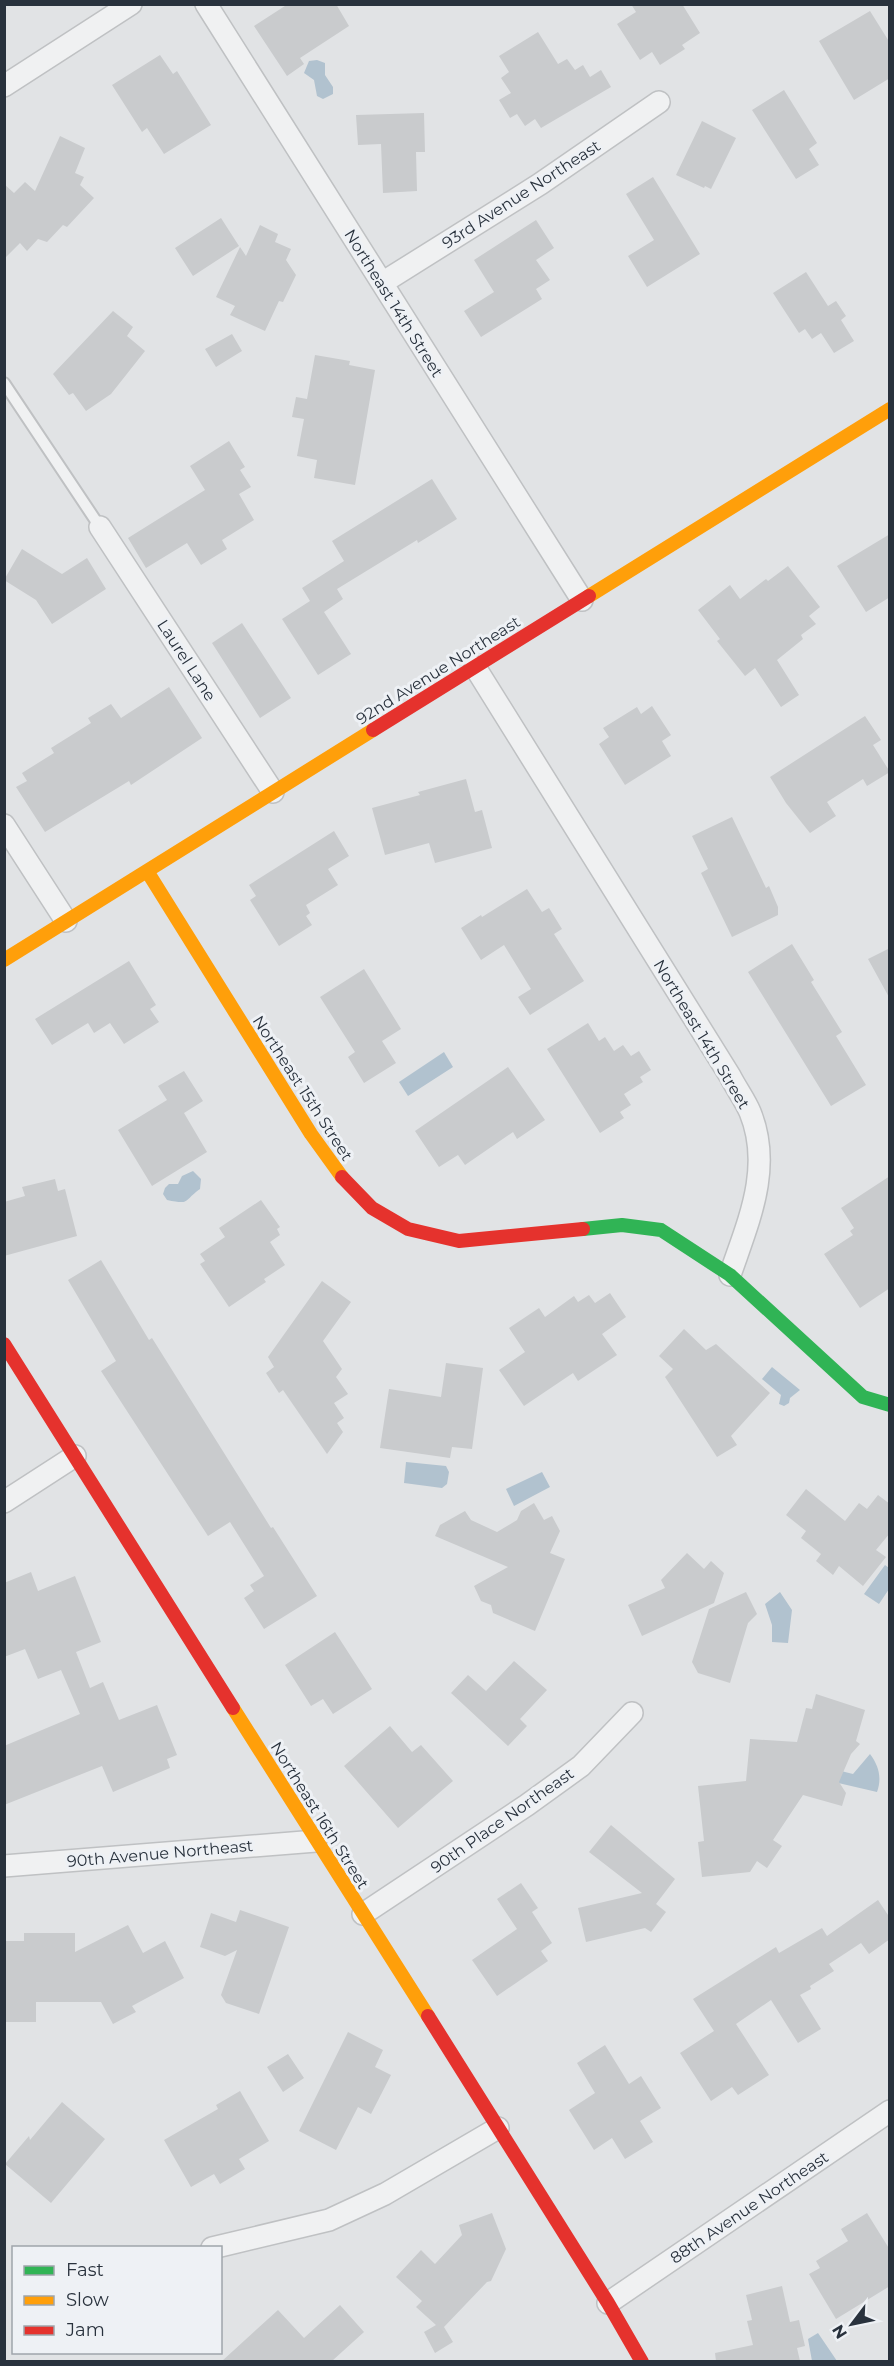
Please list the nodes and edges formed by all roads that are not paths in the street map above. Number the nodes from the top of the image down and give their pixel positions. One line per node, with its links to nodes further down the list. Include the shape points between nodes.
1 (130, 4): 3 (street)
2 (206, 4): 5 (street, Northeast 14th Street)
3 (4, 86)
4 (659, 102): 5 (street, 93rd Avenue Northeast, via 540,184)
5 (382, 284): 9 (street, Northeast 14th Street)
6 (4, 383): 8 (lane)
7 (890, 409): 9 (street, 92nd Avenue Northeast)
8 (100, 527): 11 (street, Laurel Lane)
9 (582, 600): 10 (street, 92nd Avenue Northeast)
10 (475, 667): 11 (street, 92nd Avenue Northeast); 16 (street, Northeast 14th Street, via 750,1112 760,1151 757,1196)
11 (273, 792): 13 (street, 92nd Avenue Northeast)
12 (4, 825): 14 (street)
13 (147, 871): 14 (street, 92nd Avenue Northeast); 16 (street, Northeast 15th Street, via 311,1134 337,1172 372,1208 408,1229 459,1242 622,1225 661,1230)
14 (66, 921): 15 (street, 92nd Avenue Northeast)
15 (4, 960)
16 (730, 1275): 18 (street, via 863,1397)
17 (4, 1344): 19 (street, Northeast 16th Street)
18 (890, 1405)
19 (75, 1456): 20 (street); 22 (street, Northeast 16th Street)
20 (4, 1502)
21 (632, 1713): 24 (street, 90th Place Northeast, via 581,1766)
22 (316, 1841): 23 (street, 90th Avenue Northeast); 24 (street, Northeast 16th Street)
23 (4, 1866)
24 (363, 1914): 26 (street, Northeast 16th Street)
25 (890, 2111): 28 (street, 88th Avenue Northeast)
26 (498, 2128): 27 (street, via 385,2194 328,2220); 28 (street, Northeast 16th Street)
27 (216, 2246)
28 (608, 2303): 29 (street, Northeast 16th Street)
29 (642, 2361)

